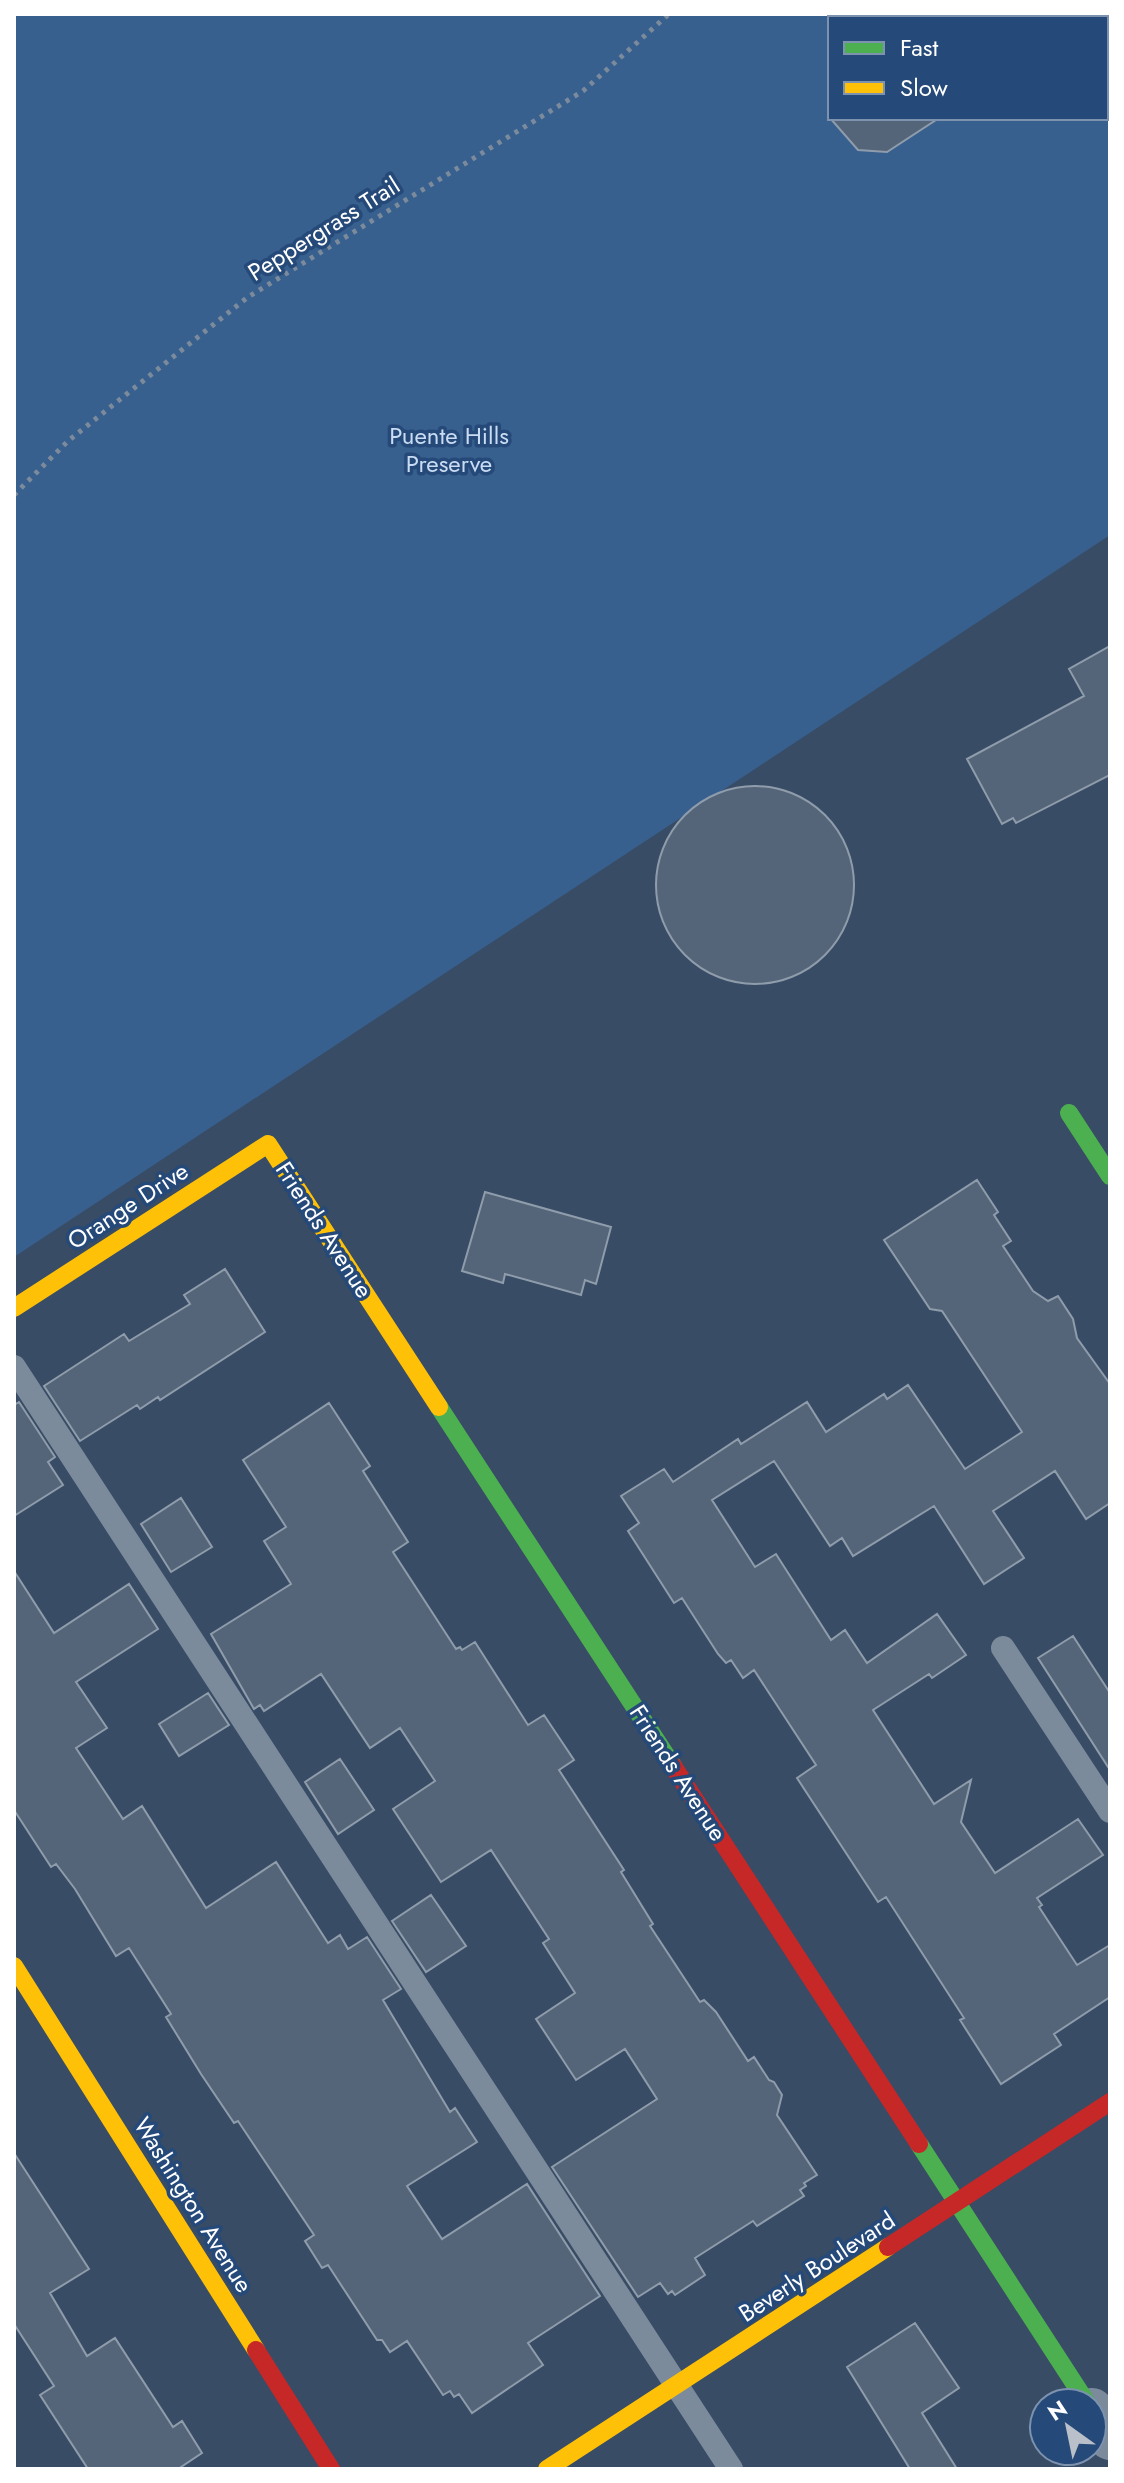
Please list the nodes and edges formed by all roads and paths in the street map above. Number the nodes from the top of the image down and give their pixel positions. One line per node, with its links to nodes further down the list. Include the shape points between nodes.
1 (669, 14): 2 (path, Peppergrass Trail, via 583,91 248,297 68,441)
2 (14, 495)
3 (1069, 1113): 5 (street)
4 (268, 1144): 6 (street, Orange Drive); 12 (street, Friends Avenue)
5 (1110, 1176)
6 (14, 1308)
7 (14, 1367): 13 (lane)
8 (1003, 1648): 9 (lane)
9 (1110, 1811)
10 (14, 1966): 15 (street, Washington Avenue)
11 (1110, 2102): 12 (street, Beverly Boulevard)
12 (959, 2204): 13 (street, Beverly Boulevard); 14 (street, Friends Avenue)
13 (677, 2385): 16 (street, Beverly Boulevard); 17 (lane)
14 (1077, 2387)
15 (331, 2469)
16 (547, 2469)
17 (731, 2469)

